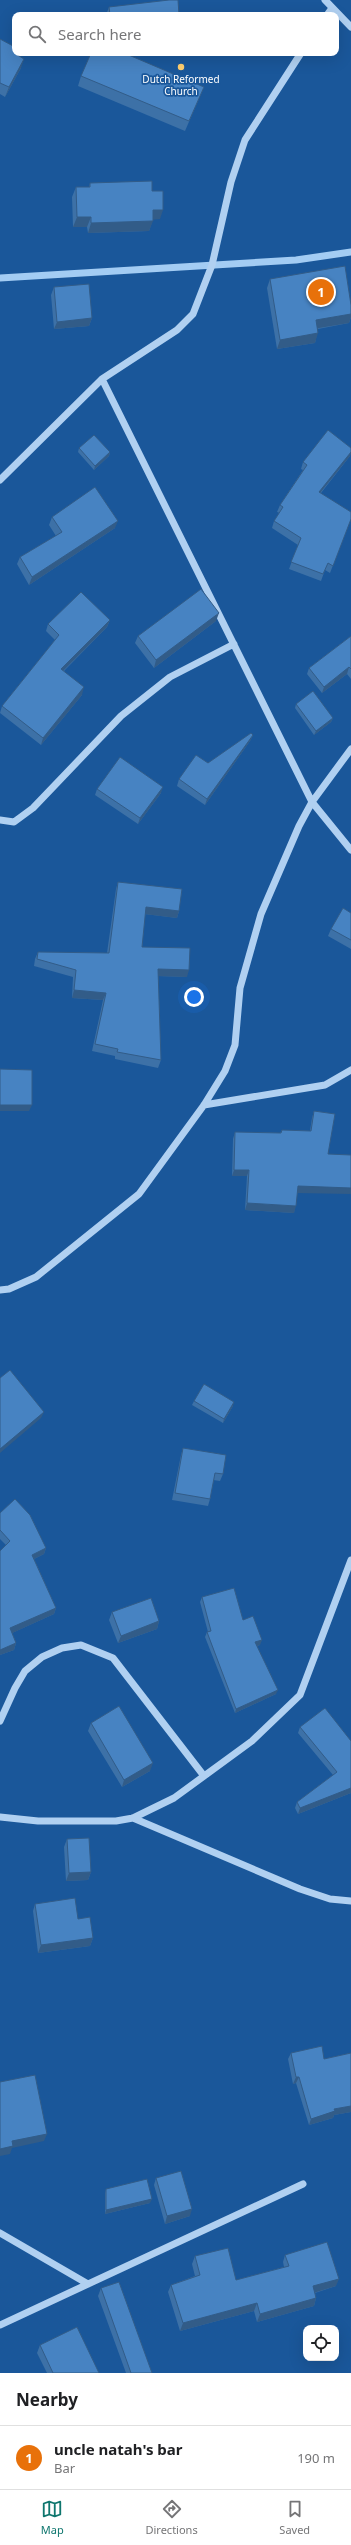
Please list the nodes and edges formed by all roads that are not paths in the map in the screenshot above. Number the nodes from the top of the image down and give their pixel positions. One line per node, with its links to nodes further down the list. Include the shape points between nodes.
1 (325, 0): 2 (street)
2 (332, 8): 3 (street); 4 (street)
3 (329, 12)
4 (336, 12)
5 (339, 15): 6 (street)
6 (351, 27)
7 (299, 56): 8 (street, via 245,140 231,182 212,265 193,314 177,330)
8 (102, 378): 9 (street); 10 (street)
9 (0, 480)
10 (234, 644): 12 (street); 13 (street, via 170,677 121,716 33,808 14,822)
11 (351, 749): 12 (street)
12 (312, 802): 14 (street); 16 (street, via 261,914 240,988 235,1045 225,1071)
13 (0, 820)
14 (351, 850)
15 (351, 1070): 16 (street, via 326,1085)
16 (204, 1105): 17 (street, via 140,1194 36,1277 9,1289)
17 (0, 1290)
18 (351, 1560): 20 (street, via 300,1695 252,1741)
19 (0, 1721): 20 (street, via 14,1688 25,1671 42,1657 62,1648 82,1645 113,1658)
20 (204, 1776): 22 (street, via 174,1798)
21 (0, 1817): 22 (street, via 38,1821 116,1821)
22 (133, 1818): 23 (street, via 266,1872 300,1889 330,1899)
23 (351, 1901)
24 (304, 2184): 26 (street)
25 (0, 2233): 26 (street)
26 (88, 2284): 27 (street)
27 (0, 2325)

